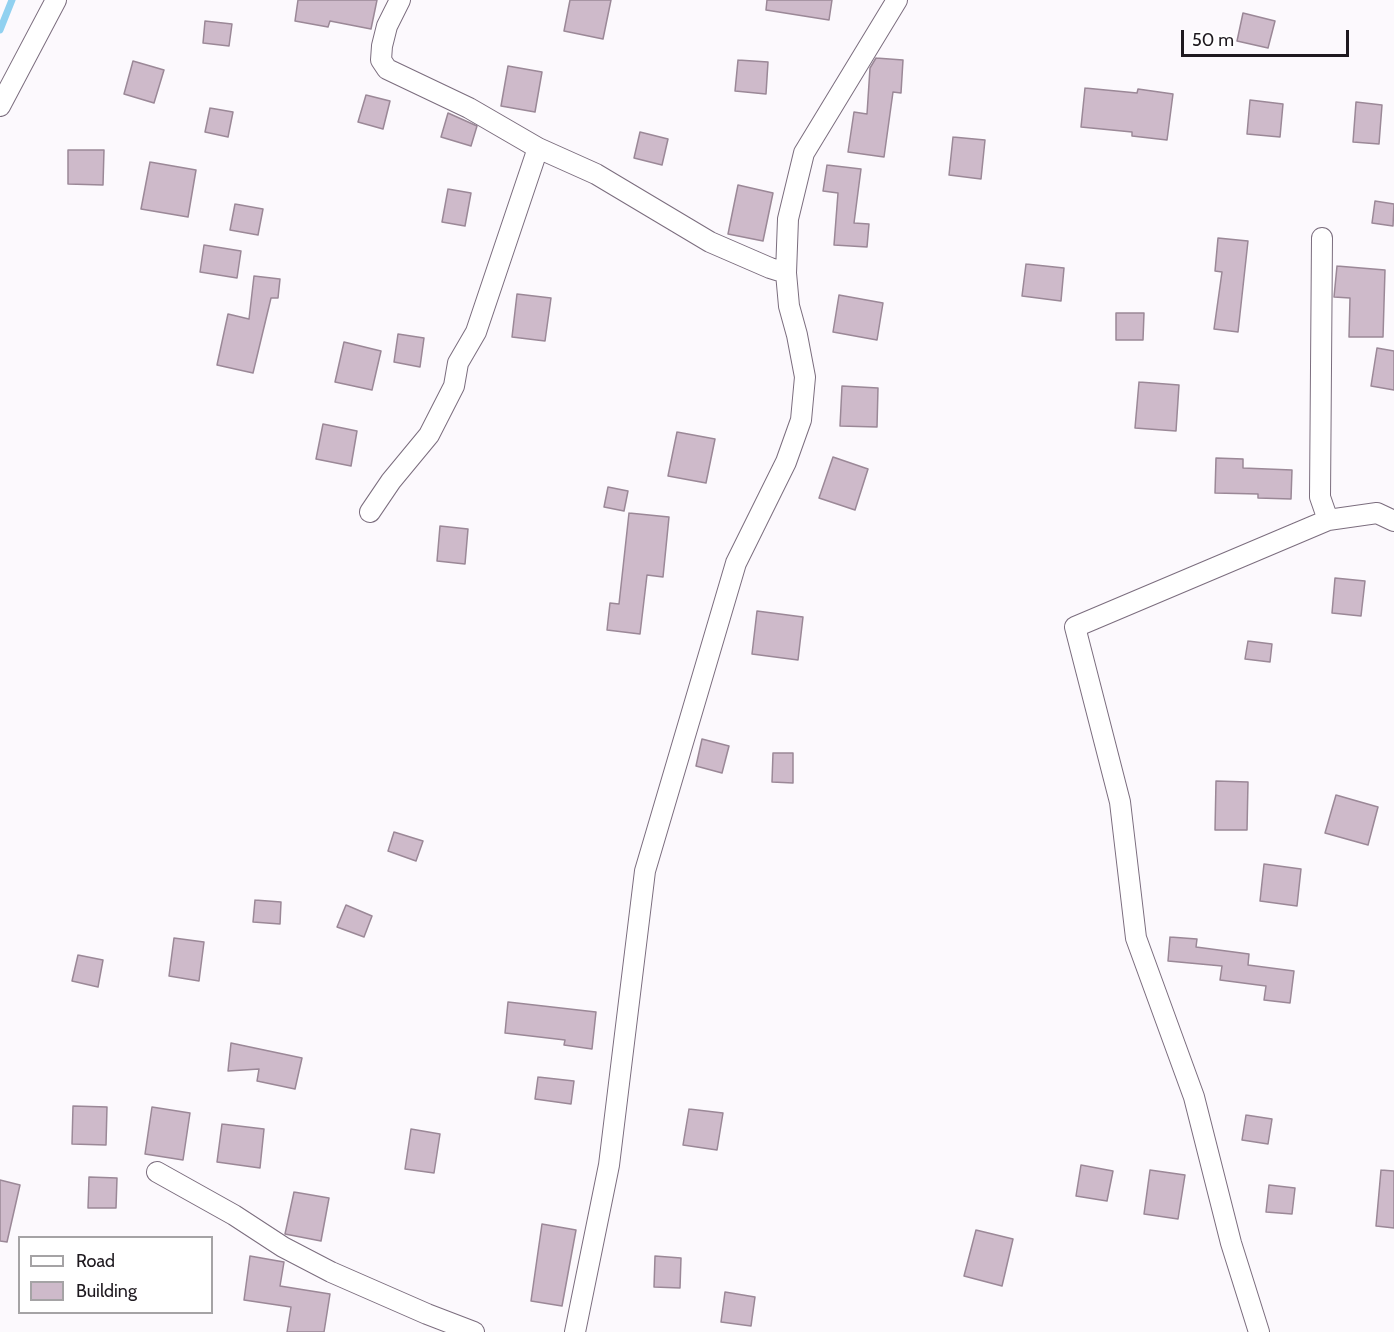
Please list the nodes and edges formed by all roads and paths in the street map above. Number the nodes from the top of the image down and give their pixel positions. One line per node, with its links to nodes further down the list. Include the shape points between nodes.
1 (56, 0): 4 (street)
2 (400, 0): 5 (street, via 382,46 381,60 387,69 470,108)
3 (897, 0): 7 (street, via 804,153 788,219)
4 (0, 106)
5 (538, 148): 7 (street, via 596,174 710,242); 8 (street, via 476,332 458,363 454,386 429,435)
6 (1322, 238): 9 (street, via 1320,497)
7 (786, 273): 14 (street, via 789,306 805,376 801,420 786,462 736,563 645,871 609,1166)
8 (370, 513)
9 (1328, 520): 10 (street, via 1377,513); 15 (street, via 1075,627 1120,802 1136,938 1194,1097 1231,1243)
10 (1394, 521)
11 (157, 1172): 12 (street, via 283,1247)
12 (444, 1327): 13 (street)
13 (474, 1332)
14 (575, 1332)
15 (1259, 1332)

